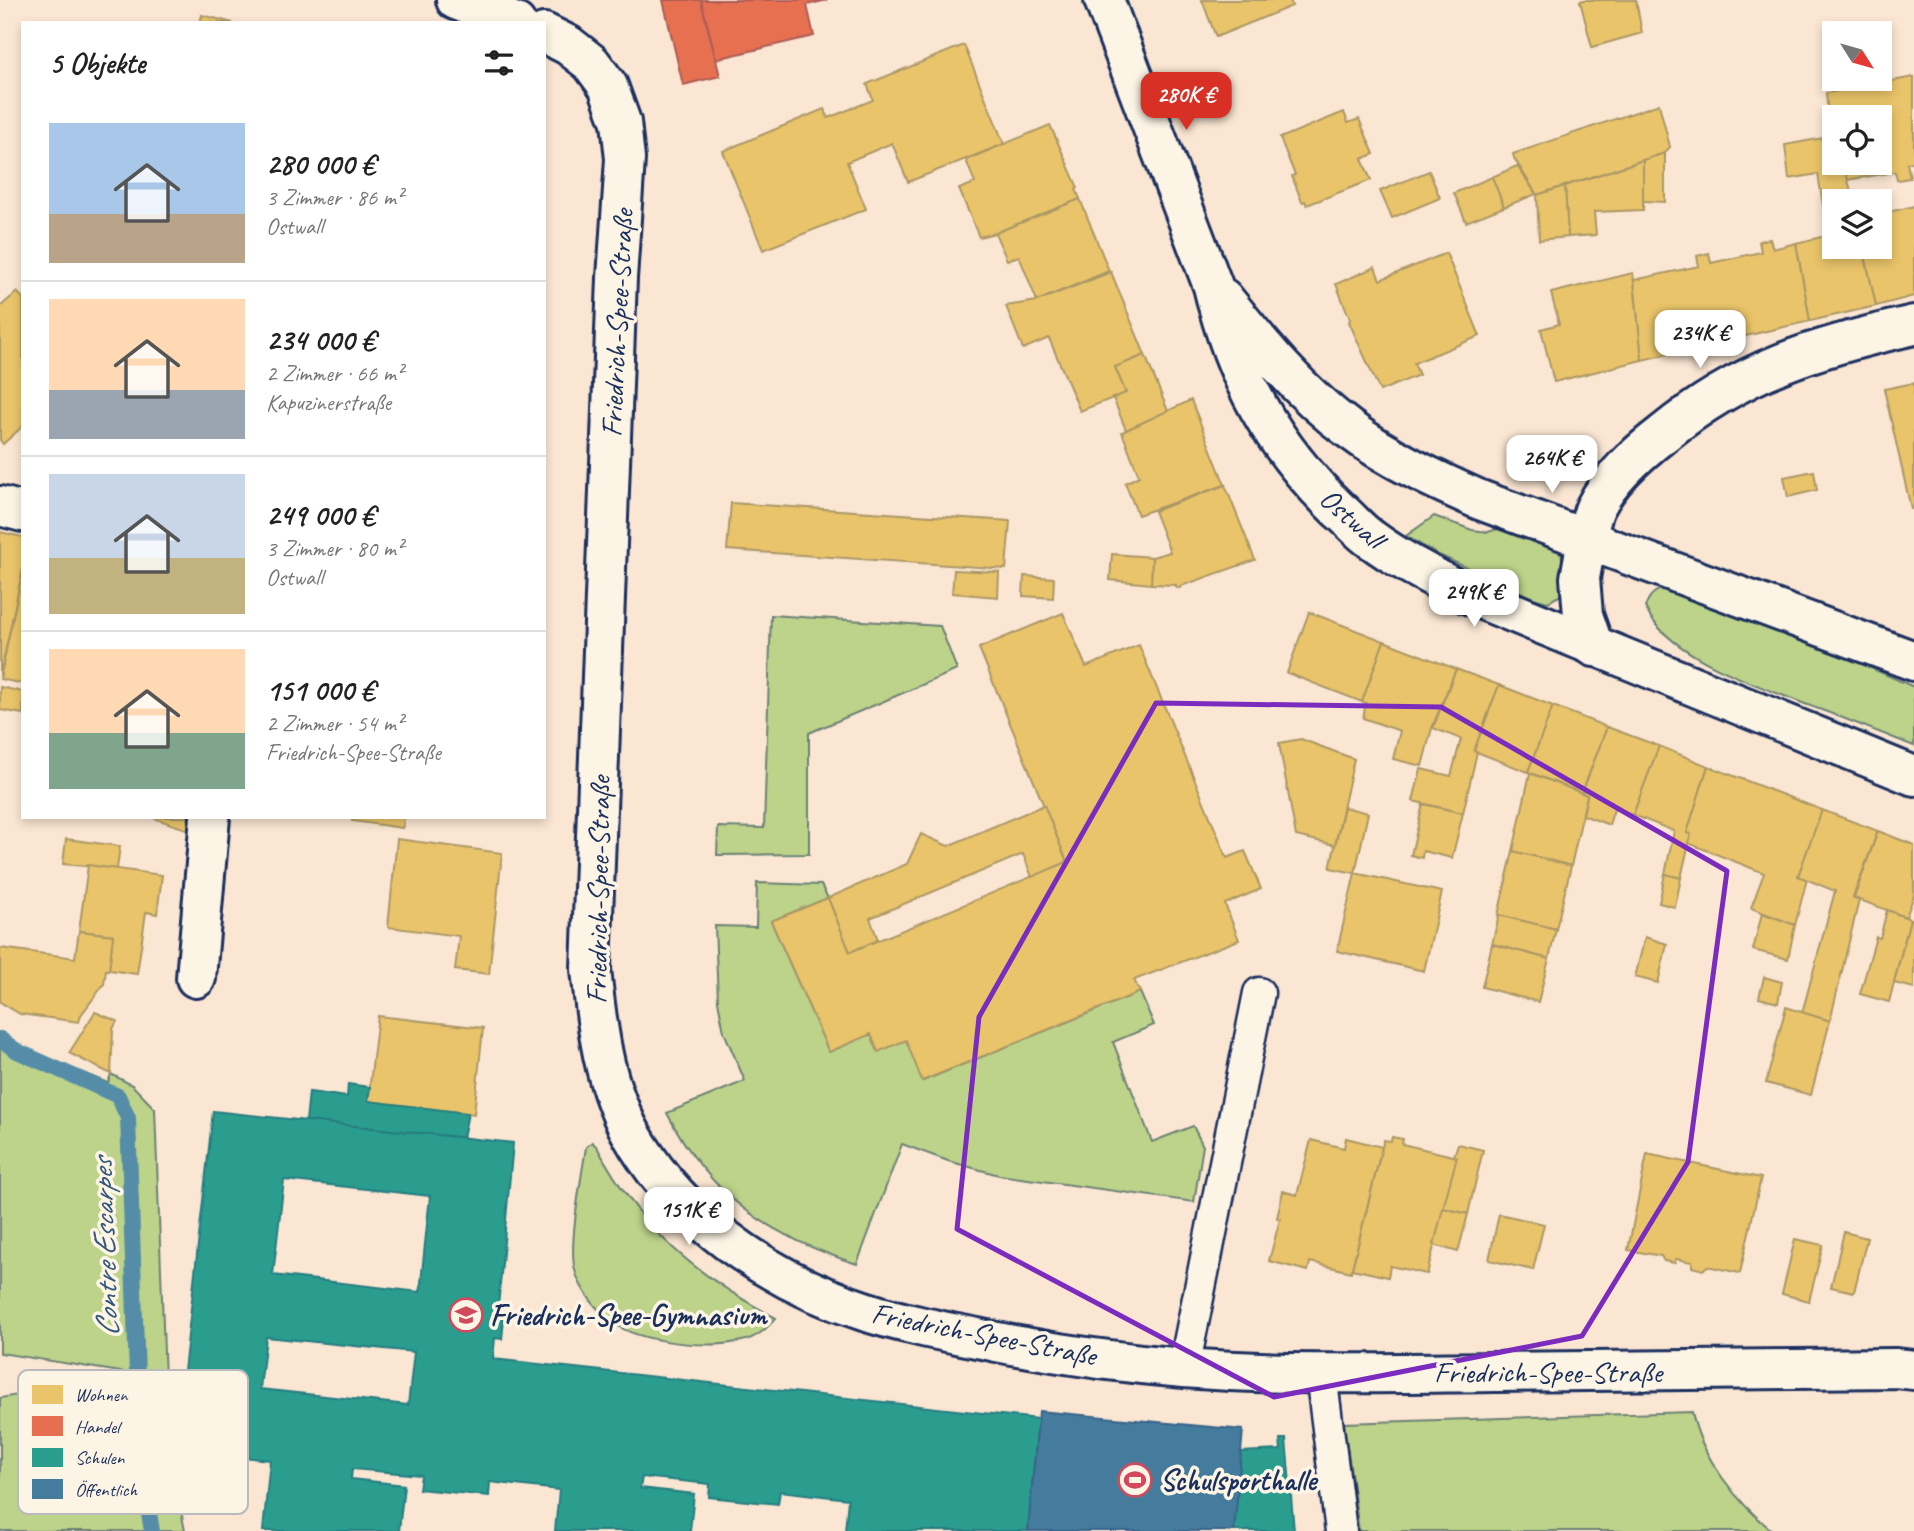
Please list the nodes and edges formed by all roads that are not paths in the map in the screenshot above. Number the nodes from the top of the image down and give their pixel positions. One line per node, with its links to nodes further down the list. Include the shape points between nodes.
1 (456, 0): 3 (street)
2 (1104, 0): 5 (street, Ostwall)
3 (511, 21)
4 (546, 34): 16 (street, Friedrich-Spee-Straße, via 591,64 608,86 621,122 625,159 591,969 599,1043 629,1132 666,1184 726,1240 813,1290 863,1311 929,1329 1041,1350)
5 (1213, 286): 9 (street, Ostwall, via 1304,390 1349,429 1438,482); 10 (street, Ostwall, via 1239,372 1277,440 1322,493 1407,563 1458,590)
6 (1914, 325): 9 (street, via 1806,353 1724,390 1642,450 1608,487 1594,510)
7 (0, 506): 8 (street)
8 (21, 511)
9 (1587, 539): 10 (street, via 1580,578 1583,615); 11 (street, Ostwall)
10 (1594, 647): 12 (street, Ostwall)
11 (1914, 661)
12 (1914, 776)
13 (210, 819): 14 (street)
14 (196, 978)
15 (1259, 993): 16 (lane)
16 (1184, 1368): 18 (street, Friedrich-Spee-Straße)
17 (1914, 1370): 18 (street, Friedrich-Spee-Straße)
18 (1321, 1374): 19 (lane)
19 (1341, 1531)

